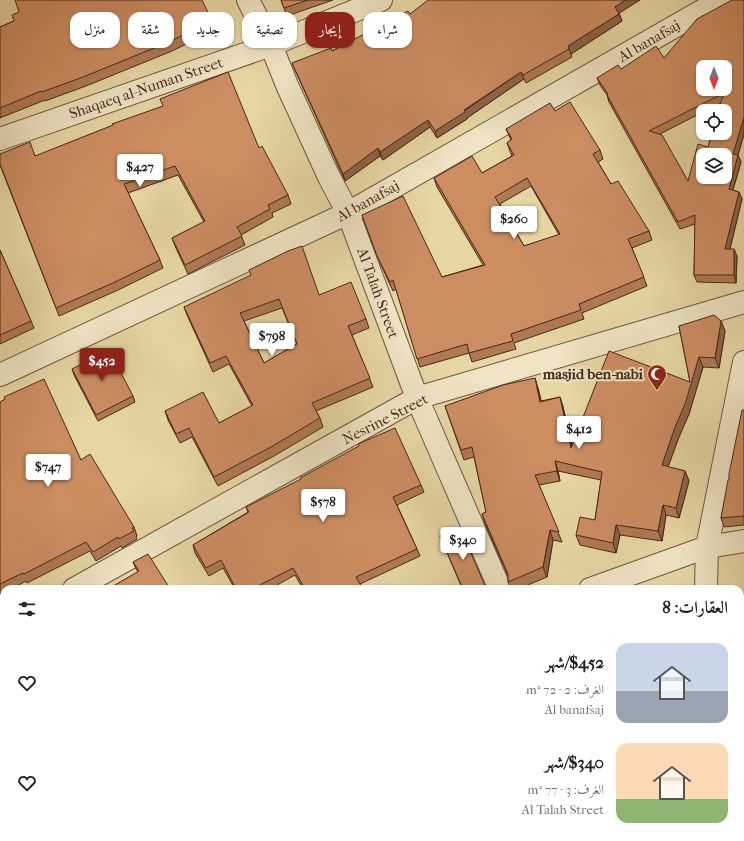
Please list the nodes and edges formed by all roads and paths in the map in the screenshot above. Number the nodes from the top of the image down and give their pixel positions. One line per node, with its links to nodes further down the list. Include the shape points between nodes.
1 (248, 0): 4 (street, Al Talah Street)
2 (381, 0): 5 (street, Shaqaeq al-Numan Street)
3 (721, 0): 9 (street, Al banafsaj)
4 (254, 12)
5 (297, 34)
6 (262, 48): 8 (street, Shaqaeq al-Numan Street)
7 (272, 48): 9 (street, Al Talah Street, via 329,177)
8 (0, 139)
9 (348, 213): 12 (street, Al banafsaj); 13 (street, Al Talah Street)
10 (744, 302): 13 (street, Nesrine Street)
11 (744, 362): 15 (street)
12 (0, 374)
13 (417, 398): 16 (street, Nesrine Street); 17 (street, Al Talah Street)
14 (744, 541): 15 (street)
15 (706, 547): 18 (street); 19 (street)
16 (81, 585)
17 (498, 585)
18 (601, 585)
19 (706, 585)

